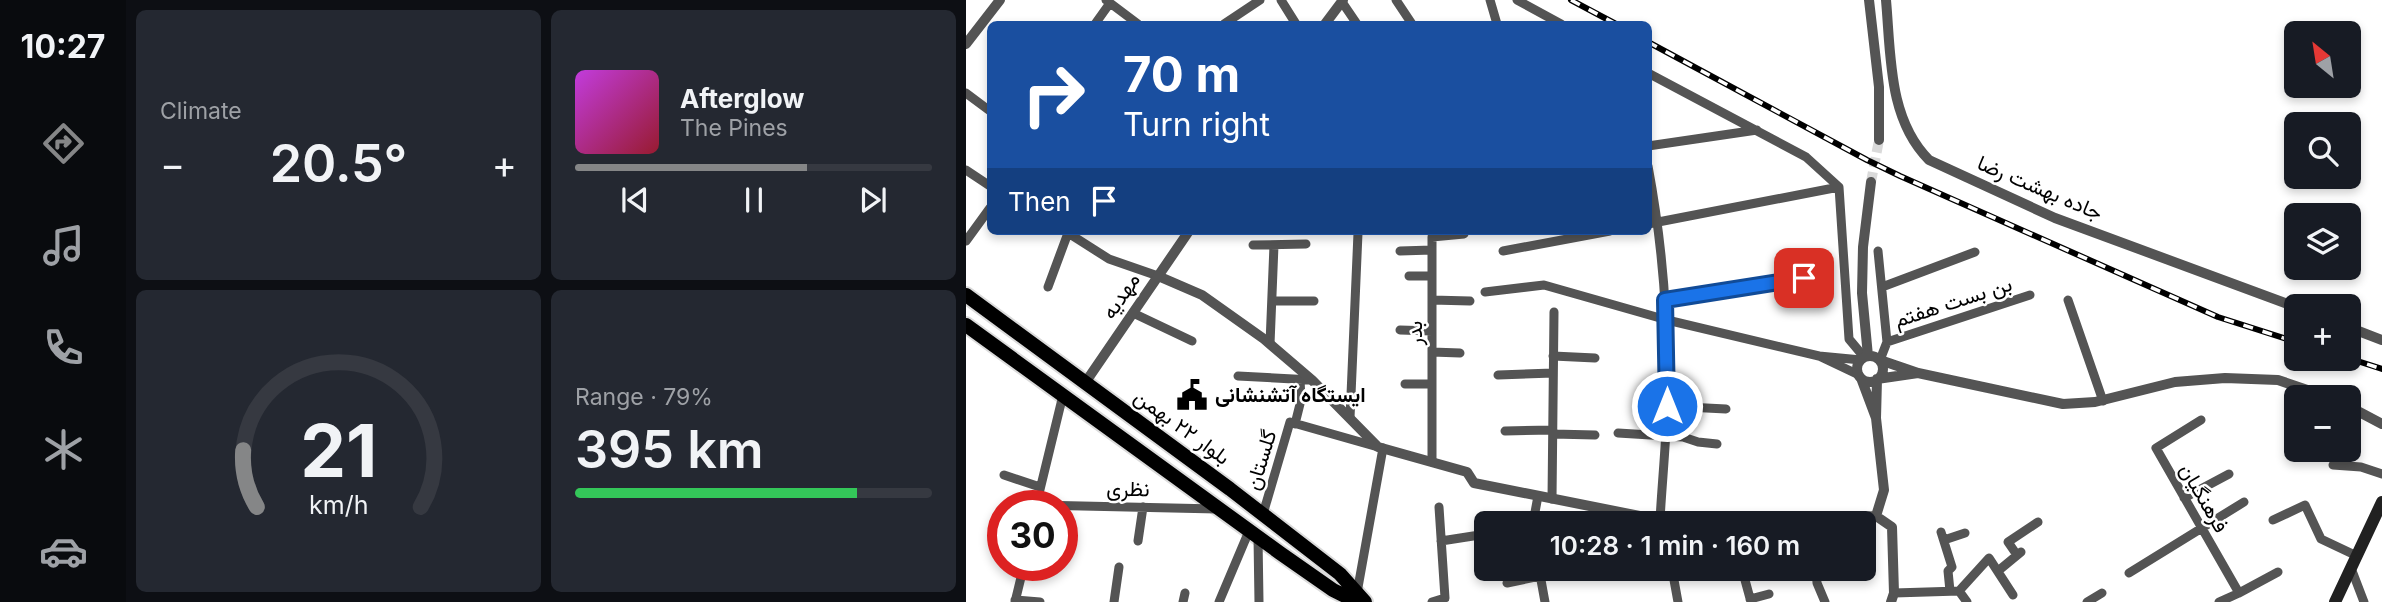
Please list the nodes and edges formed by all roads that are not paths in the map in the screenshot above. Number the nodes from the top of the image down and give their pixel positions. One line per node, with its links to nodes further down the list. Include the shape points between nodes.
1 (1000, 0): 20 (street)
2 (1260, 0): 13 (street)
3 (1281, 0): 14 (street)
4 (1396, 0): 17 (street)
5 (1490, 0): 18 (street)
6 (1517, 0): 19 (street)
7 (1869, 0): 25 (street, via 1879,87)
8 (1886, 0): 65 (street, جاده بهشت رضا, via 1895,93 1905,127 1929,160 2055,218)
9 (1108, 1): 11 (street); 12 (street)
10 (1342, 1): 15 (street); 16 (street)
11 (1097, 21)
12 (1134, 21)
13 (1228, 21)
14 (1294, 21)
15 (1327, 21)
16 (1355, 21)
17 (1410, 21)
18 (1496, 21)
19 (1556, 21)
20 (966, 44)
21 (1652, 74): 24 (street)
22 (966, 93): 23 (street)
23 (987, 109)
24 (1757, 130): 26 (street); 30 (street, via 1807,157)
25 (1879, 140)
26 (1652, 145)
27 (966, 170): 29 (street)
28 (1871, 182): 81 (street, via 1863,247)
29 (987, 184)
30 (1839, 187): 32 (street); 81 (street, via 1849,339)
31 (987, 212): 41 (street)
32 (1653, 223): 60 (street)
33 (1065, 235): 54 (street)
34 (1071, 235): 40 (street)
35 (1082, 235): 40 (street)
36 (1186, 235): 50 (street, مهدیه)
37 (1359, 235): 101 (street)
38 (1453, 235): 46 (street, via 1432,237)
39 (1589, 235): 47 (street)
40 (1079, 240): 50 (street, via 1109,258)
41 (966, 241)
42 (1306, 244): 43 (street)
43 (1274, 245): 44 (street); 62 (street)
44 (1253, 246)
45 (1400, 250): 46 (street)
46 (1432, 250): 52 (street, بدر)
47 (1503, 251)
48 (1878, 251): 55 (street)
49 (1975, 253): 55 (street)
50 (1158, 276): 67 (street, مهدیه); 76 (street, via 1202,295)
51 (1409, 276): 52 (street)
52 (1432, 276): 59 (street, بدر)
53 (1804, 278): 60 (street)
54 (1048, 287)
55 (1882, 287): 75 (street)
56 (1485, 292): 68 (street, via 1544,285)
57 (966, 295): 92 (main road, بلوار ۲۲ بهمن)
58 (2030, 295): 75 (street, بن بست هفتم)
59 (1432, 300): 63 (street); 71 (street, بدر)
60 (1665, 300): 68 (street)
61 (2068, 300): 97 (street)
62 (1272, 301): 64 (street); 76 (street)
63 (1470, 301)
64 (1314, 302)
65 (2284, 303)
66 (1553, 312): 79 (street)
67 (1133, 313): 74 (street); 92 (street, مهدیه)
68 (1667, 320): 80 (street); 98 (street)
69 (966, 325): 96 (main road)
70 (1400, 330): 71 (street)
71 (1432, 331): 77 (street, بدر)
72 (2361, 332): 73 (street)
73 (2382, 340)
74 (1192, 341)
75 (1887, 342): 83 (street)
76 (1270, 344): 91 (street)
77 (1432, 352): 78 (street); 94 (street, بدر)
78 (1460, 353)
79 (1553, 356): 82 (street); 84 (street)
80 (1819, 356): 81 (street); 88 (street)
81 (1864, 357): 83 (street); 88 (street, via 1857,367)
82 (1595, 358)
83 (1880, 360): 85 (street); 90 (street)
84 (1553, 373): 86 (street); 107 (street)
85 (1918, 373): 90 (street); 97 (street, via 2063,404)
86 (1498, 374)
87 (1238, 376): 89 (street)
88 (1860, 377): 90 (street); 102 (street)
89 (1300, 379): 91 (street); 104 (street)
90 (1877, 379): 102 (street)
91 (1312, 380): 101 (street)
92 (1085, 383): 131 (main road, بلوار ۲۲ بهمن)
93 (1405, 384): 94 (street)
94 (1432, 384): 113 (street, بدر)
95 (2293, 385): 97 (street, via 2225,378 2175,382)
96 (1063, 395): 118 (street); 127 (main road)
97 (2103, 401)
98 (1667, 406): 99 (street); 110 (street)
99 (1726, 408)
100 (2361, 413): 105 (street)
101 (1350, 418): 112 (street)
102 (1876, 418): 132 (street, via 1884,490)
103 (2201, 420): 120 (street, فرهنگیان, via 2156,449)
104 (1295, 424): 112 (street, گلستان); 131 (street, گلستان, via 1290,422)
105 (2382, 424)
106 (1505, 431): 107 (street)
107 (1553, 432): 109 (street); 121 (street)
108 (1618, 433): 110 (street)
109 (1595, 435)
110 (1666, 436): 111 (street); 130 (street)
111 (1717, 444)
112 (1381, 447): 113 (street); 161 (street)
113 (1432, 462): 119 (street, via 1466,472 1474,483)
114 (2333, 465): 116 (street)
115 (2229, 474): 120 (street)
116 (2382, 474)
117 (1004, 475): 118 (street)
118 (1040, 488)
119 (1538, 496): 121 (street); 128 (street)
120 (2184, 498): 135 (street, فرهنگیان)
121 (1552, 499): 129 (street)
122 (2244, 502): 135 (street)
123 (2382, 502): 141 (main road)
124 (1078, 506): 125 (street, نظری)
125 (1143, 507): 127 (street, نظری); 139 (street)
126 (1439, 507): 140 (street)
127 (1219, 509): 137 (main road)
128 (1535, 511)
129 (1614, 511)
130 (1661, 511)
131 (1263, 514): 161 (main road, بلوار ۲۲ بهمن, via 1340,574)
132 (1876, 516): 158 (street, via 1892,527)
133 (2273, 520): 141 (street, via 2305,505 2321,539)
134 (2038, 522): 143 (street, via 2008,542 2019,553)
135 (2202, 528): 145 (street); 155 (street, فرهنگیان)
136 (1965, 533): 153 (street, via 1942,536)
137 (1254, 534): 160 (main road); 166 (street); 167 (street)
138 (1474, 536): 140 (street)
139 (1138, 541)
140 (1441, 541): 168 (street, via 1445,598)
141 (2354, 562): 175 (main road); 176 (street)
142 (1119, 567): 165 (street)
143 (1998, 571): 153 (street, via 1989,558); 157 (street)
144 (2278, 572): 155 (street)
145 (2129, 573)
146 (1020, 581): 163 (street)
147 (1513, 581): 152 (street)
148 (1541, 581): 169 (street)
149 (1674, 581): 170 (street)
150 (1745, 581): 162 (street)
151 (1816, 581): 171 (street)
152 (1507, 583)
153 (1955, 591): 159 (street); 172 (street)
154 (2102, 593): 173 (street)
155 (2239, 593): 174 (street)
156 (1769, 594): 162 (street)
157 (2013, 595)
158 (1892, 597): 159 (street)
159 (1926, 597)
160 (1339, 598): 161 (main road)
161 (1360, 599)
162 (1751, 600)
163 (1015, 601): 164 (street)
164 (1040, 602)
165 (1114, 602)
166 (1219, 602)
167 (1259, 602)
168 (1432, 602)
169 (1545, 602)
170 (1678, 602)
171 (1825, 602)
172 (1967, 602)
173 (2087, 602)
174 (2219, 602)
175 (2335, 602)
176 (2364, 602)

